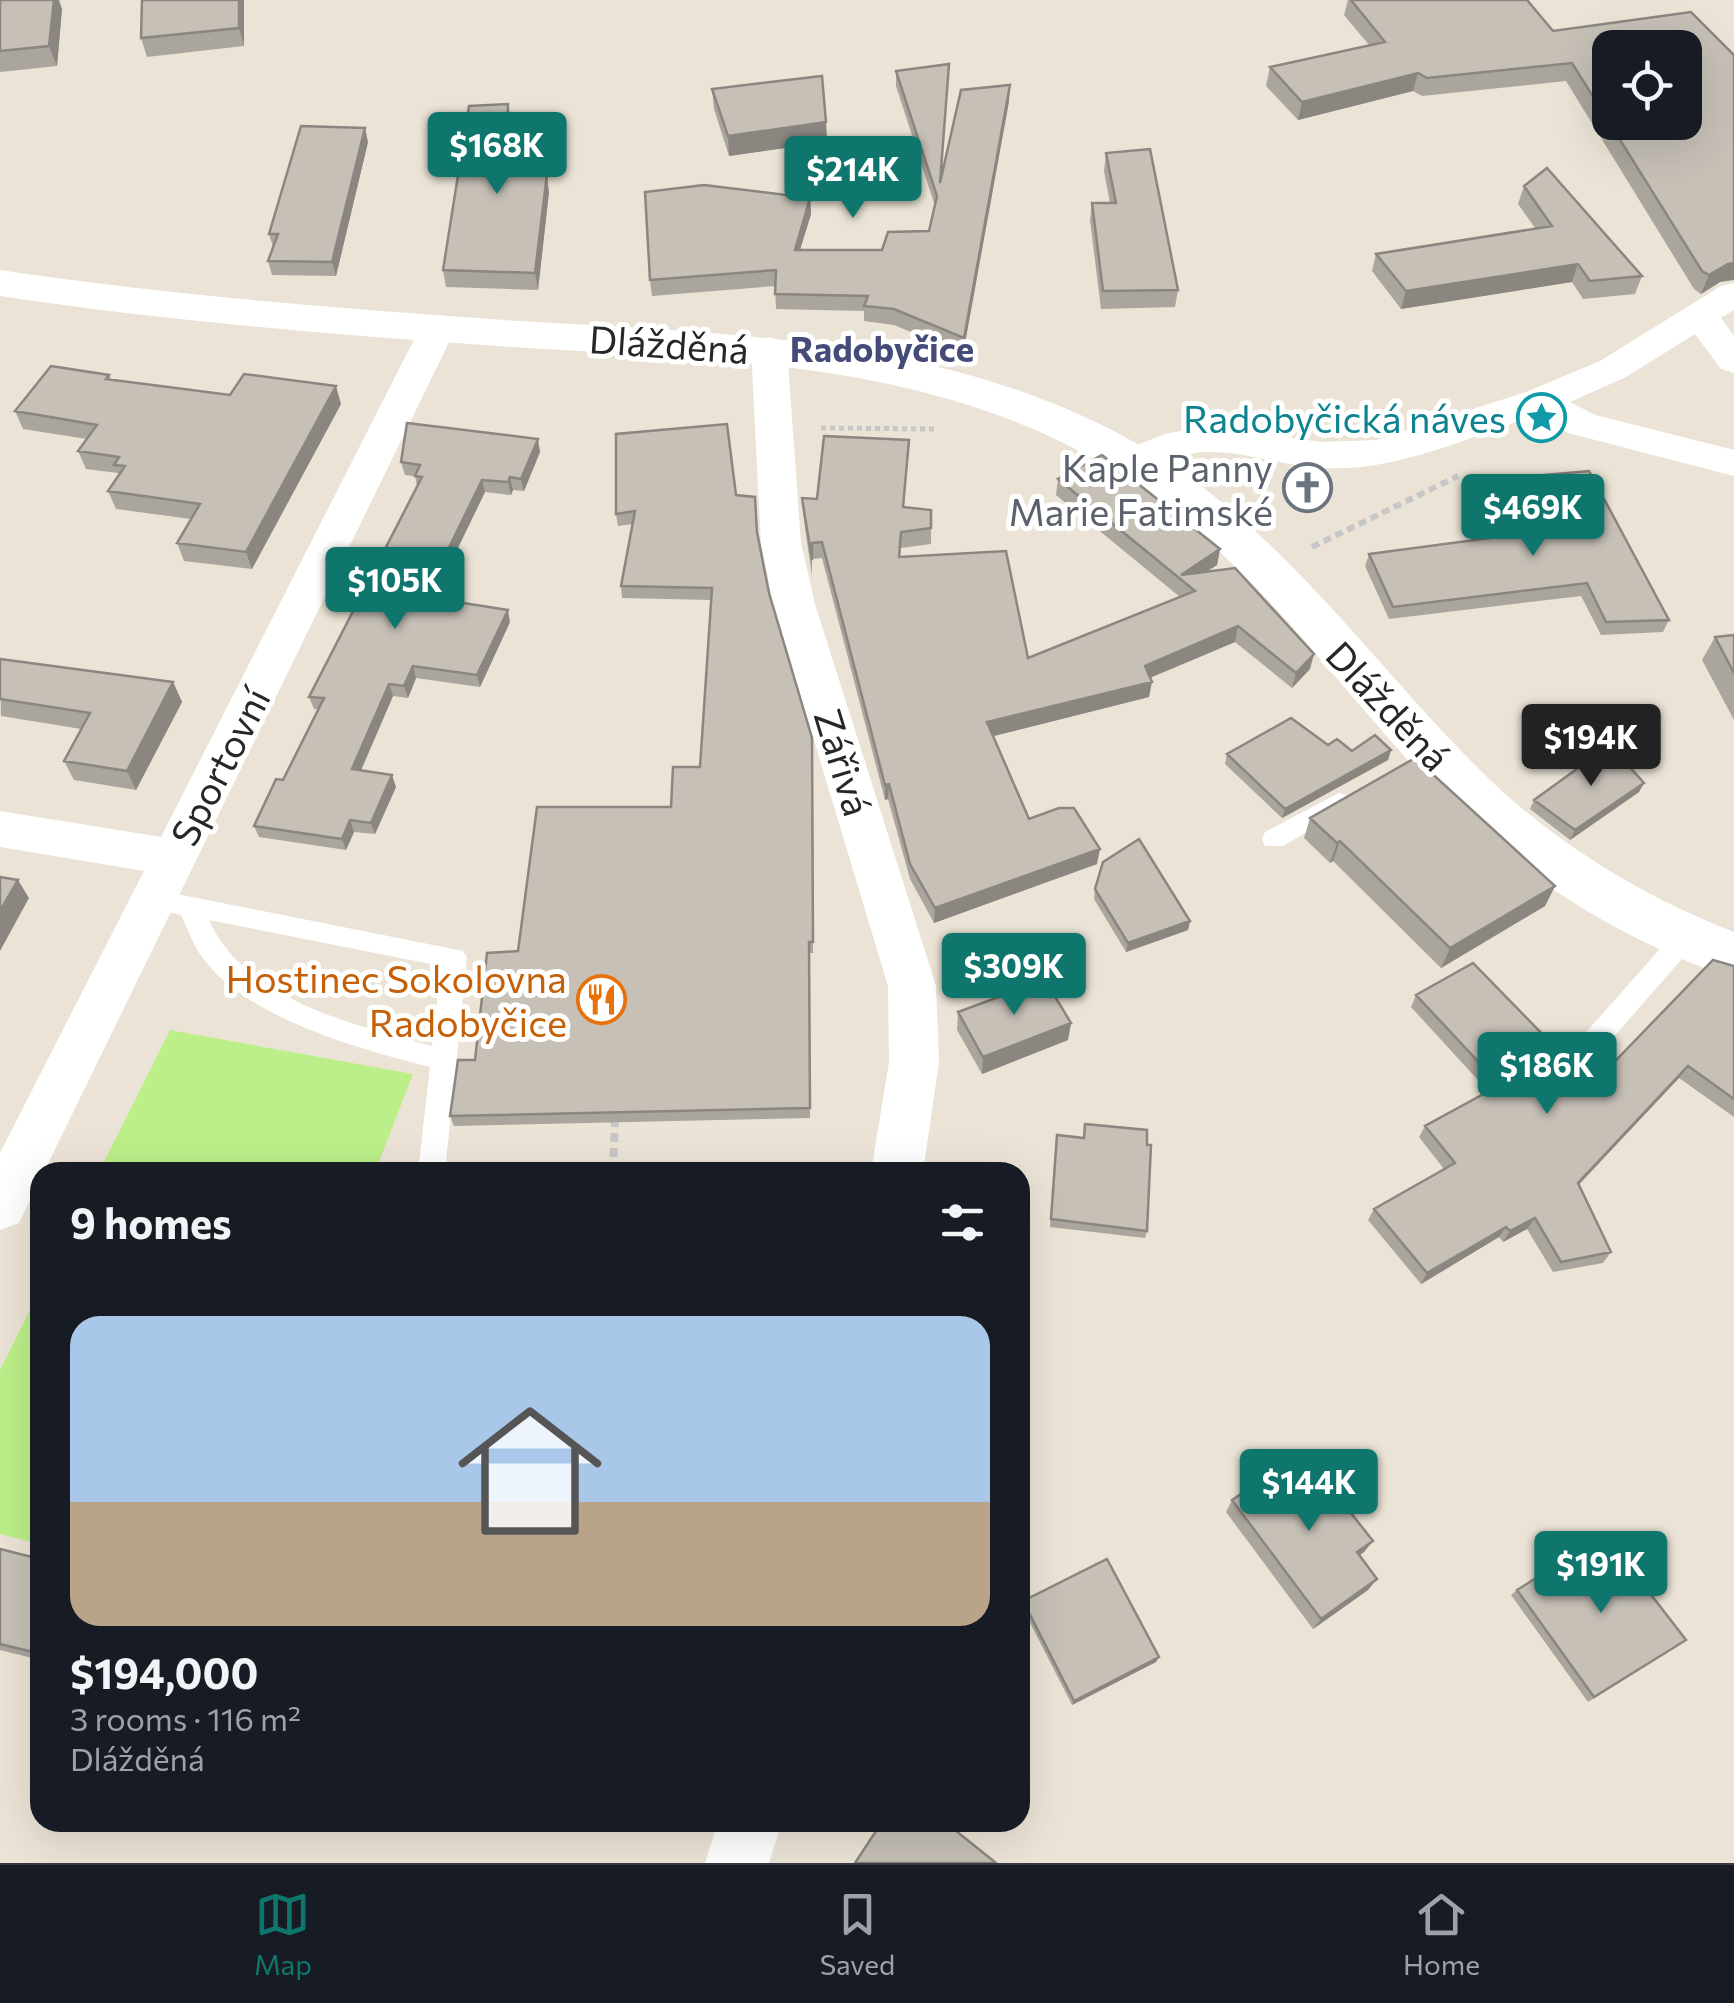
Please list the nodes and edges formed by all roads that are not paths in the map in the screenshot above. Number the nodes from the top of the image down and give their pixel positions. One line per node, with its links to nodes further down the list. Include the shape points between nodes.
1 (0, 284): 4 (street, Dlážděná, via 186,307)
2 (1734, 294): 3 (street)
3 (1699, 315): 6 (street); 7 (street, via 1613,369)
4 (439, 326): 5 (street, Dlážděná); 13 (street, Sportovní)
5 (769, 349): 8 (street, Dlážděná, via 942,378 1056,419); 19 (street, Zářivá, via 780,543 912,986 914,1062)
6 (1734, 361)
7 (1539, 401): 8 (street, via 1378,454 1353,457 1208,439 1179,442); 9 (street, via 1582,424)
8 (1132, 461): 14 (street, Dlážděná, via 1221,526 1266,570 1418,757 1605,894)
9 (1734, 463)
10 (1357, 792): 12 (lane)
11 (0, 829): 13 (street)
12 (1274, 839)
13 (172, 888): 16 (lane, via 211,950 242,980 305,1014); 16 (lane, via 454,958); 20 (street, Sportovní)
14 (1684, 938): 15 (street, Dlážděná); 17 (lane)
15 (1734, 956)
16 (444, 1060): 18 (lane)
17 (1574, 1064)
18 (433, 1162)
19 (899, 1162)
20 (0, 1206)
21 (747, 1832): 22 (street)
22 (737, 1863)

